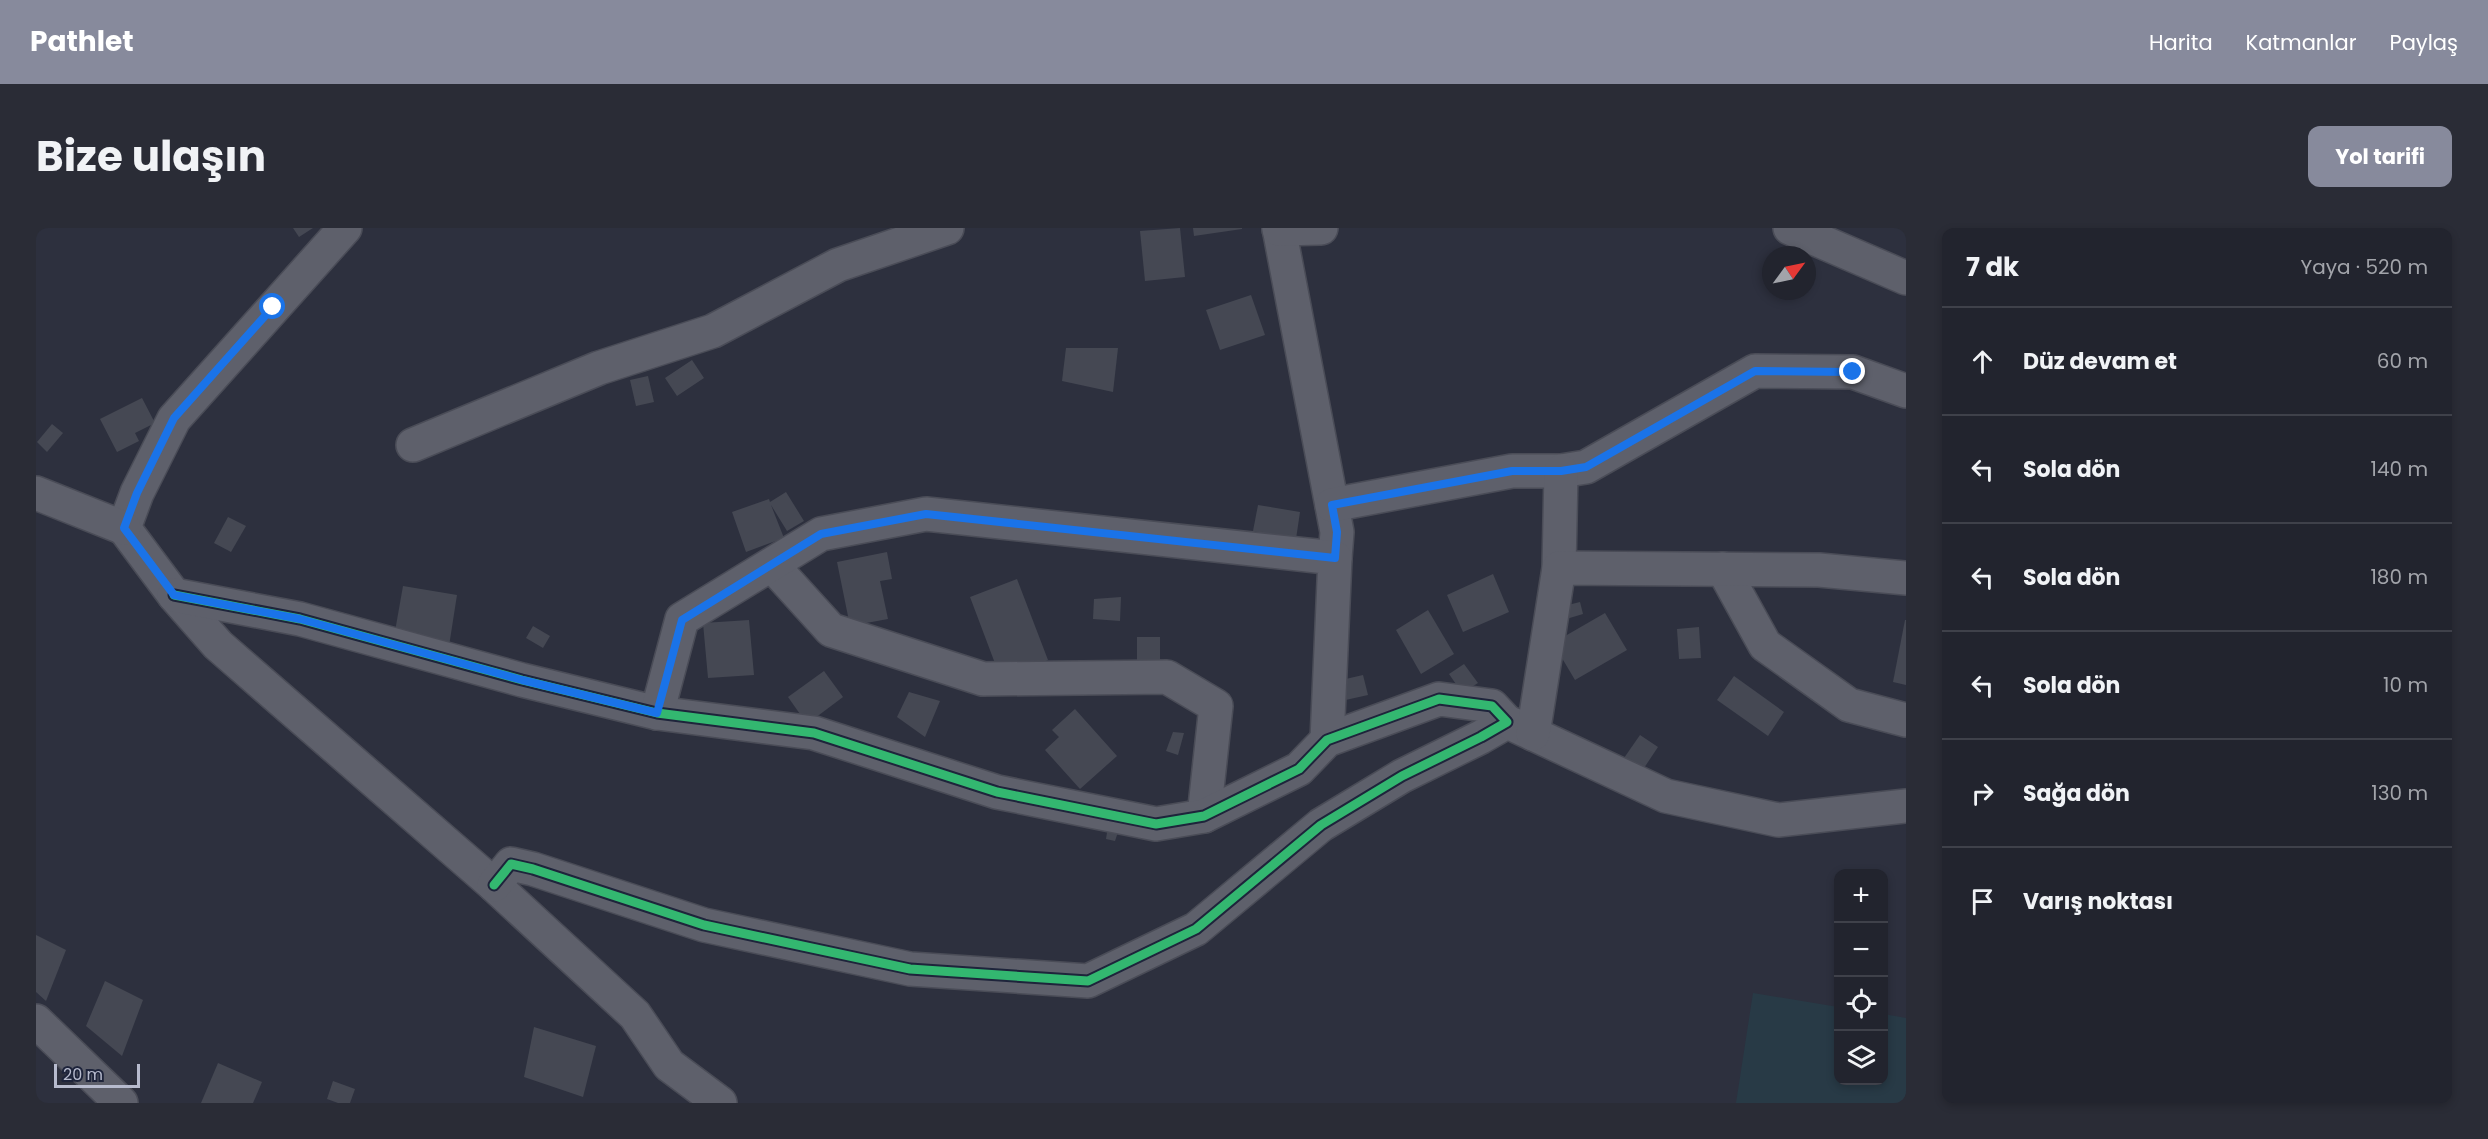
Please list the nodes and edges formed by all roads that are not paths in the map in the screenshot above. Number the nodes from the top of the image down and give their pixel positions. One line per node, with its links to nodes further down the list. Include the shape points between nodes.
1 (345, 228): 12 (street, via 174,418)
2 (947, 228): 8 (street, via 838,265 713,331 599,368)
3 (1321, 228): 5 (street)
4 (1790, 228): 6 (street)
5 (1279, 229): 11 (street)
6 (1906, 278)
7 (1906, 391): 9 (street, via 1853,372 1755,371 1586,467)
8 (413, 445)
9 (1561, 471): 11 (street, via 1512,471); 15 (street)
10 (36, 493): 12 (street)
11 (1332, 505): 13 (street, via 1337,532)
12 (124, 528): 18 (street)
13 (1335, 558): 14 (street, via 926,514 821,534); 22 (street)
14 (773, 566): 19 (street, via 682,620); 24 (street, via 831,630 983,679 1173,680 1216,706)
15 (1559, 568): 16 (street); 21 (street)
16 (1723, 569): 17 (street, via 1819,570); 20 (street, via 1765,645 1849,705)
17 (1906, 578)
18 (174, 595): 19 (street, via 300,619); 25 (street, via 218,645)
19 (657, 713): 24 (street, via 814,733 997,792 1156,824)
20 (1906, 720)
21 (1520, 728): 22 (street, via 1492,706 1439,699); 23 (street, via 1666,796 1778,820); 25 (street, via 1481,737 1402,776 1322,825 1196,929 1088,981 909,969 704,925 511,864)
22 (1327, 740): 24 (street, via 1299,769)
23 (1906, 806)
24 (1204, 816)
25 (494, 885): 28 (street, via 635,1015 669,1065)
26 (36, 1021): 27 (street)
27 (121, 1103)
28 (720, 1103)

